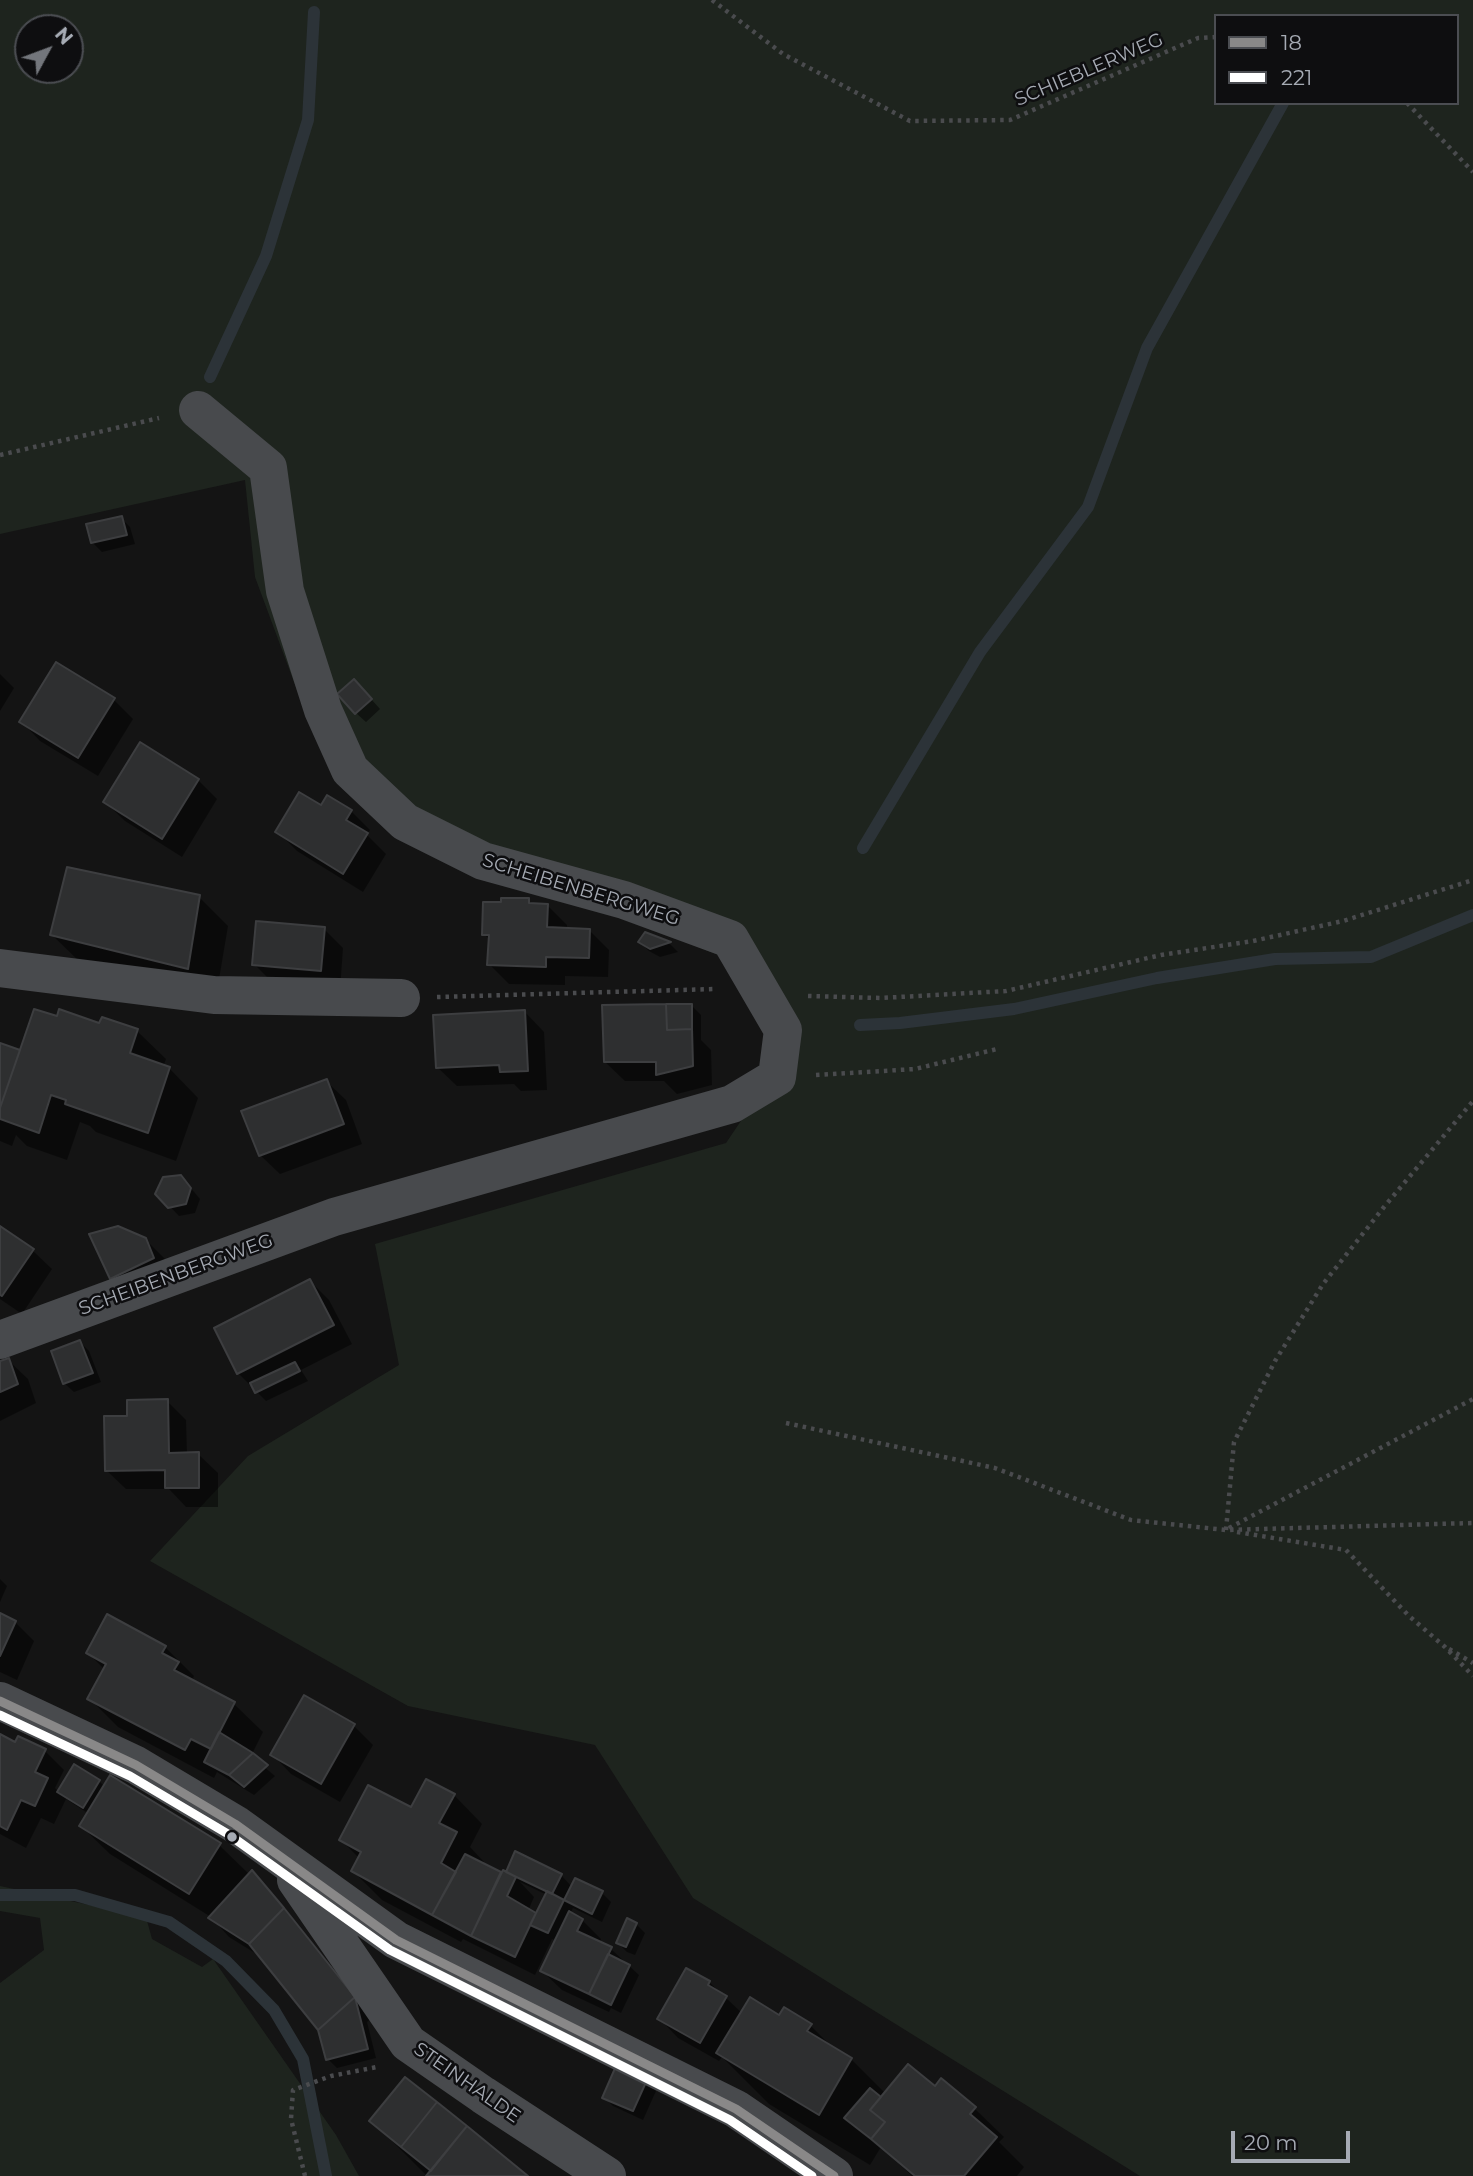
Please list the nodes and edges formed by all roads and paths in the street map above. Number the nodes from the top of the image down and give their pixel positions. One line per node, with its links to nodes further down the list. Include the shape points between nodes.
1 (712, 0): 2 (path, SCHIEBLERWEG, via 783,54 910,121 1010,120 1198,38)
2 (1214, 37)
3 (1409, 105): 4 (path)
4 (1473, 172)
5 (198, 410): 6 (path); 9 (street, SCHEIBENBERGWEG, via 268,468 285,591 323,710 350,769 405,822 483,861 624,900 730,939)
6 (0, 455)
7 (1473, 880): 9 (path, via 1343,921 1161,955 1006,991 881,998)
8 (0, 968): 10 (street, via 214,995)
9 (761, 994): 10 (path, via 720,989); 12 (street, SCHEIBENBERGWEG, via 783,1030)
10 (401, 998)
11 (997, 1049): 12 (path, via 915,1069)
12 (777, 1077): 14 (street, SCHEIBENBERGWEG, via 732,1104 334,1217)
13 (1473, 1101): 18 (path, via 1322,1284 1275,1361 1234,1442)
14 (0, 1340)
15 (1473, 1399): 18 (path)
16 (786, 1423): 18 (path, via 995,1468 1131,1520)
17 (1473, 1523): 18 (path)
18 (1226, 1530): 19 (path, via 1346,1550)
19 (1445, 1647): 20 (path); 21 (path)
20 (1473, 1662)
21 (1473, 1676)
22 (0, 1701): 23 (street, STEINHALDE, via 136,1765 235,1824)
23 (281, 1858): 26 (street, STEINHALDE, via 408,2043); 27 (street, STEINHALDE, via 396,1940 736,2109)
24 (331, 2076): 25 (path, via 293,2090 291,2119)
25 (305, 2176)
26 (607, 2176)
27 (834, 2176)

